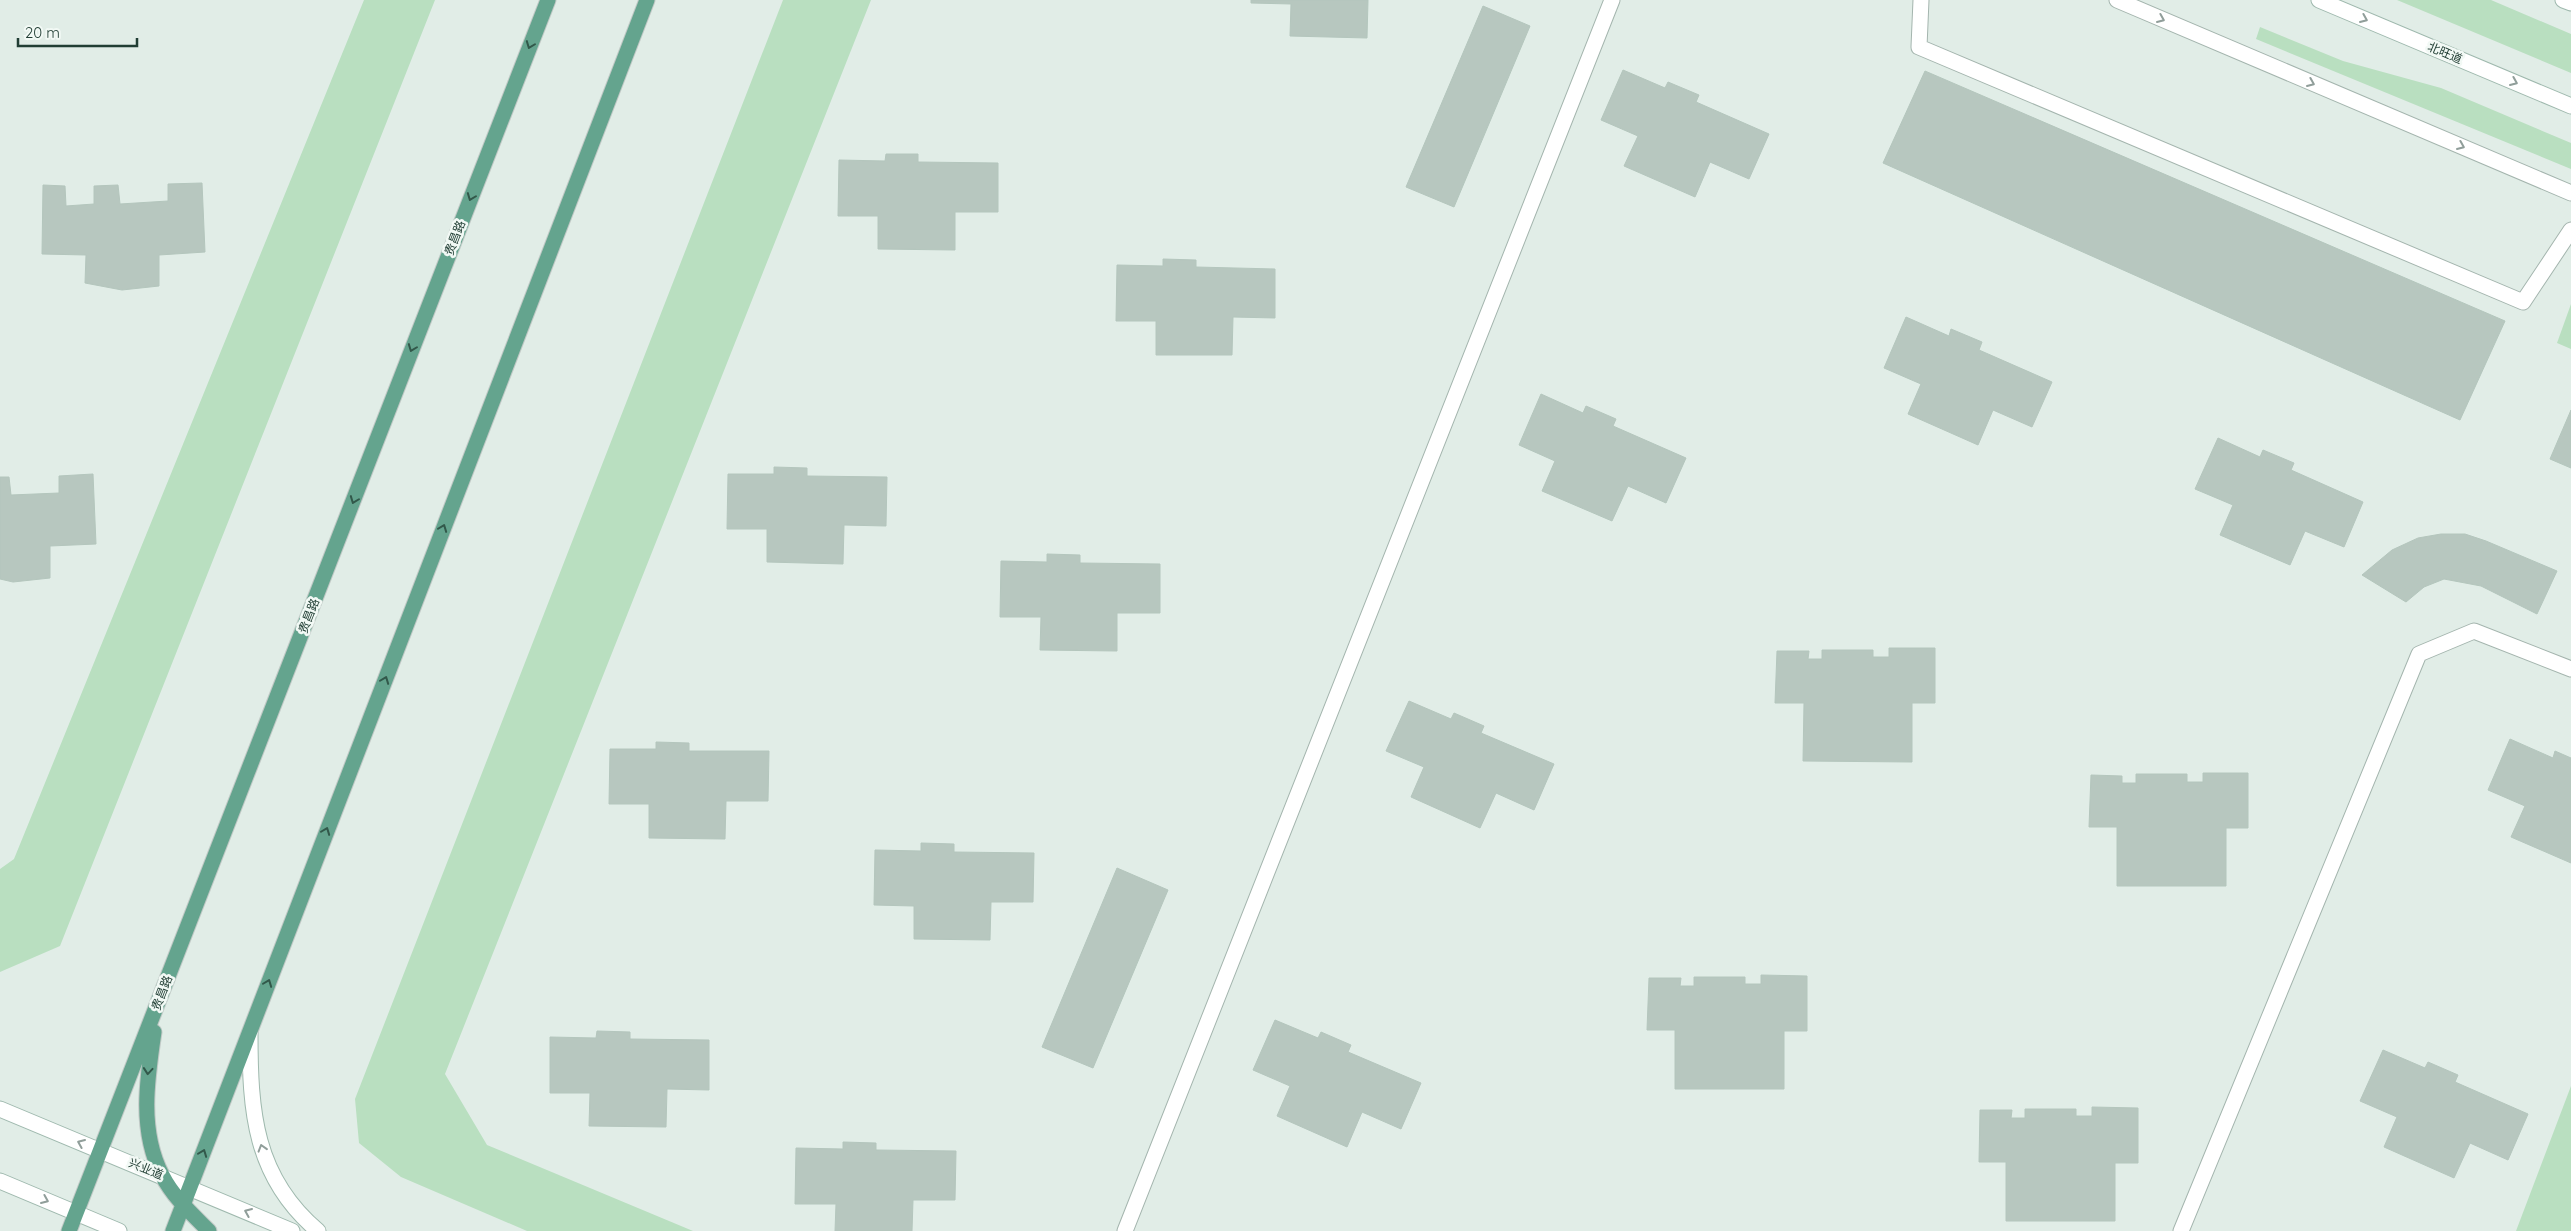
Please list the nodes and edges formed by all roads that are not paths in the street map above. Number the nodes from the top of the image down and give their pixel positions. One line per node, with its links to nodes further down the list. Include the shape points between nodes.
1 (548, 0): 13 (main road, 贵昌路, one-way to 13)
2 (647, 0): 14 (main road, one-way to 2)
3 (1612, 0): 28 (street)
4 (1921, 0): 11 (street, via 1919,47 2523,302)
5 (2116, 0): 10 (street, one-way to 10)
6 (2319, 0): 9 (street, 北旺道, one-way to 9)
7 (2563, 0): 8 (street)
8 (2571, 3)
9 (2571, 106)
10 (2571, 193)
11 (2571, 230)
12 (2571, 669): 29 (street, via 2474,631 2419,654)
13 (157, 1005): 16 (main road, 贵昌路); 17 (main road, one-way to 17, via 146,1110 152,1147)
14 (250, 1028): 19 (main road, one-way to 14); 27 (street, one-way to 14, via 280,1191 264,1156 255,1124)
15 (0, 1109): 16 (street, 兴业道, one-way to 15)
16 (100, 1151): 17 (street, 兴业道); 21 (main road, 贵昌路)
17 (162, 1175): 19 (street, 兴业道); 20 (main road)
18 (0, 1181): 21 (street, one-way to 21)
19 (190, 1186): 20 (main road); 26 (street, 兴业道, one-way to 19)
20 (183, 1205): 24 (main road); 25 (main road)
21 (76, 1213): 22 (main road, 贵昌路); 23 (street)
22 (69, 1231)
23 (119, 1231)
24 (173, 1231)
25 (209, 1231)
26 (292, 1231)
27 (318, 1231)
28 (1125, 1231)
29 (2181, 1231)

